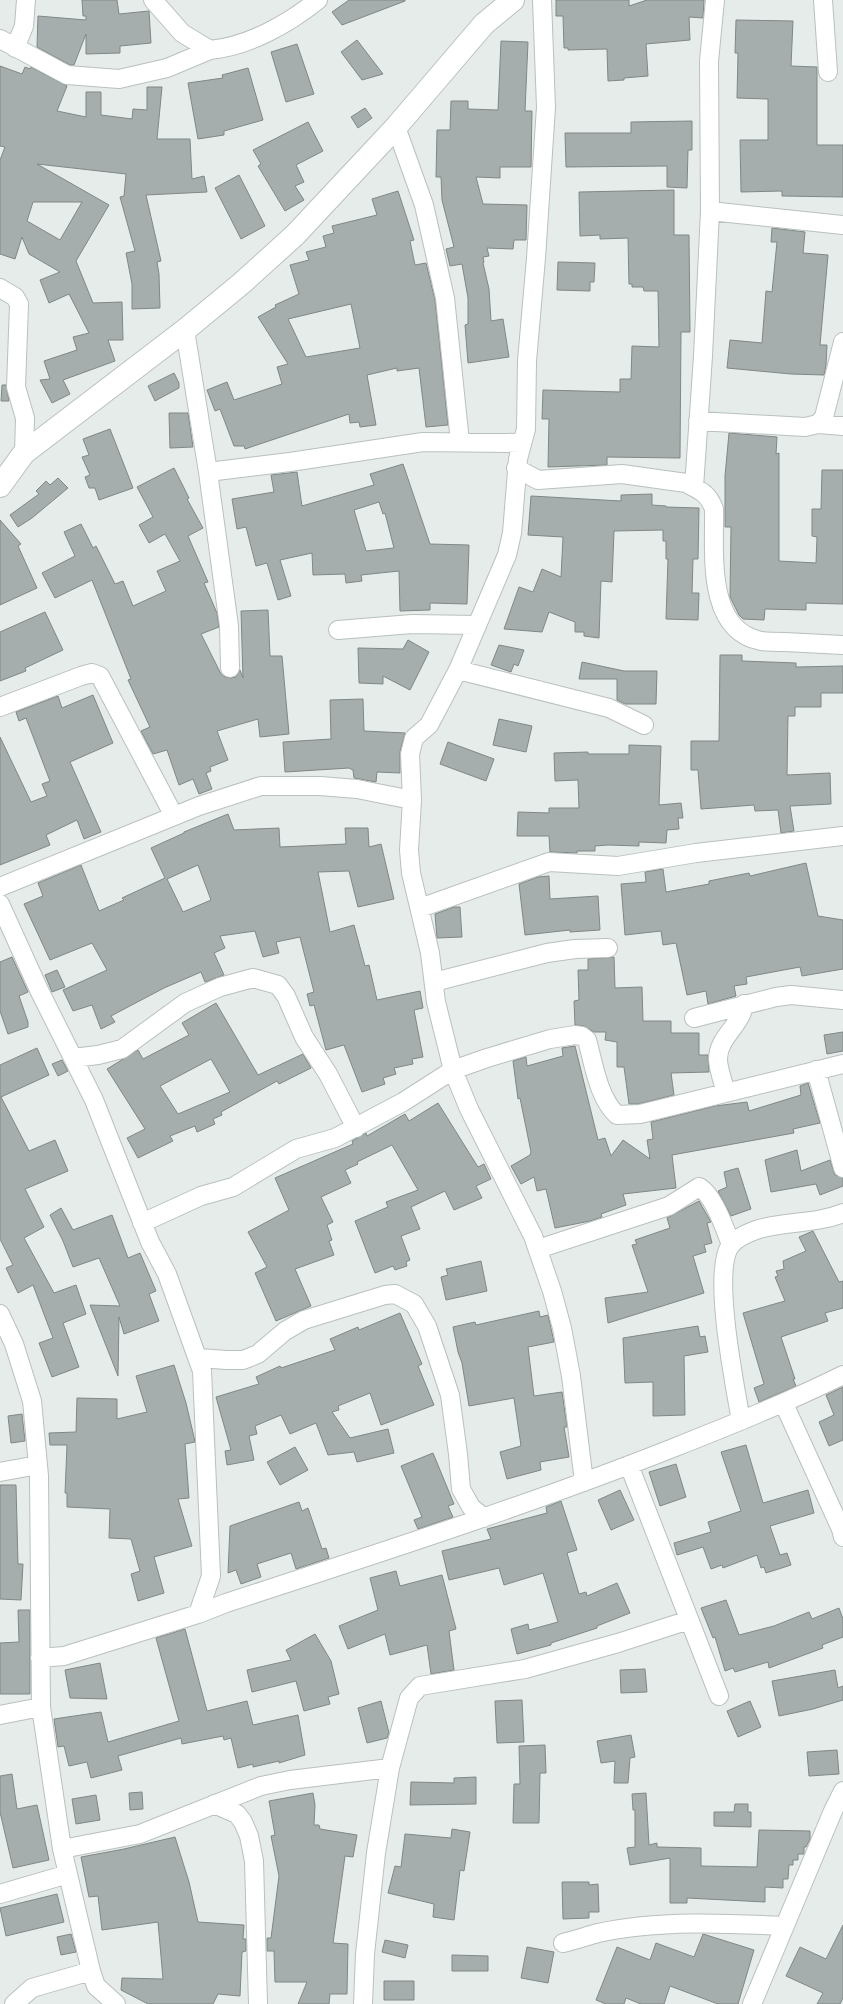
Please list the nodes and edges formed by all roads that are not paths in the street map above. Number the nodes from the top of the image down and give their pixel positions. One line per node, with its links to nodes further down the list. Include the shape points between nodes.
1 (26, 0): 8 (street, via 24,26)
2 (153, 0): 9 (street, via 182,34)
3 (318, 0): 9 (street, via 304,11 246,42)
4 (513, 0): 11 (street, via 484,24)
5 (542, 0): 21 (street, via 546,107 527,361 526,429)
6 (715, 0): 12 (street, via 709,62)
7 (823, 0): 10 (street)
8 (7, 44): 9 (street, via 67,75 119,79 166,68)
9 (210, 50)
10 (828, 72)
11 (396, 127): 15 (street, via 295,235); 20 (street, via 424,205 445,298)
12 (710, 211): 13 (street); 17 (street)
13 (843, 225)
14 (0, 288): 22 (street, via 15,298 19,304 16,387 25,418)
15 (185, 330): 22 (street); 24 (street)
16 (843, 342): 18 (street, via 824,417)
17 (698, 421): 18 (street, via 805,427); 26 (street)
18 (818, 424): 19 (street)
19 (843, 426)
20 (460, 442): 21 (street); 24 (street, via 423,442)
21 (522, 443): 23 (street)
22 (24, 453): 25 (street)
23 (516, 468): 26 (street, via 538,480 622,474 686,483); 27 (street, via 508,555)
24 (208, 472): 30 (street, via 229,626)
25 (0, 486)
26 (694, 487): 29 (street, via 710,498 714,509 716,584 722,610 737,629 761,641)
27 (476, 625): 28 (street, via 412,624); 31 (street)
28 (338, 630)
29 (843, 645)
30 (230, 668)
31 (458, 670): 33 (street, via 609,708); 34 (street, via 430,724 414,738 410,754)
32 (0, 707): 35 (street, via 81,676 92,673 100,676)
33 (644, 724)
34 (412, 800): 35 (street, via 357,789 262,786); 39 (street, via 409,850 411,873)
35 (174, 816): 37 (street)
36 (843, 836): 39 (street, via 696,853 618,866 549,862)
37 (0, 887)
38 (0, 904): 45 (street)
39 (420, 908): 41 (street)
40 (608, 948): 41 (street, via 547,953)
41 (434, 982): 47 (street, via 445,1046)
42 (843, 1000): 43 (street, via 791,995)
43 (744, 1004): 44 (street); 49 (street, via 735,1028 719,1050 718,1060)
44 (694, 1018)
45 (73, 1058): 50 (street, via 98,1055 122,1048 185,1003 220,987 253,978 278,985 286,996 304,1037 328,1074); 53 (street, via 94,1100)
46 (843, 1064): 48 (street)
47 (453, 1070): 49 (street, via 550,1039 575,1035 586,1040 603,1095 617,1115 640,1114); 50 (street); 57 (street)
48 (816, 1070): 49 (street); 51 (street)
49 (726, 1092)
50 (356, 1128): 53 (street, via 334,1138 296,1149 233,1187 201,1196)
51 (843, 1168)
52 (843, 1213): 55 (street, via 822,1220)
53 (142, 1223): 60 (street, via 166,1274)
54 (723, 1225): 55 (street, via 752,1223); 56 (street); 57 (street, via 707,1194 699,1187 669,1206)
55 (762, 1228): 56 (street)
56 (731, 1245): 63 (street, via 725,1257 723,1302)
57 (538, 1249): 67 (street, via 562,1328 571,1376)
58 (0, 1314): 59 (street)
59 (7, 1347): 64 (street, via 32,1401)
60 (198, 1358): 68 (street, via 243,1360 258,1354 285,1331 304,1320 385,1295 395,1294 402,1297 414,1304 427,1326 450,1395 461,1489 470,1507); 70 (street, via 202,1371)
61 (843, 1375): 62 (street)
62 (784, 1404): 63 (street); 69 (street)
63 (741, 1421): 65 (street)
64 (38, 1465): 66 (street); 75 (street)
65 (629, 1465): 67 (street); 73 (street)
66 (0, 1472)
67 (584, 1482): 68 (street)
68 (484, 1518): 71 (street)
69 (843, 1537)
70 (211, 1576): 71 (street); 72 (street)
71 (226, 1603): 72 (street)
72 (198, 1614): 74 (street)
73 (689, 1620): 77 (street); 80 (street, via 525,1669 420,1686 409,1698)
74 (64, 1656): 75 (street); 76 (street)
75 (40, 1658): 76 (street)
76 (40, 1686): 78 (street)
77 (719, 1696)
78 (41, 1708): 79 (street); 83 (street)
79 (0, 1715)
80 (390, 1768): 82 (street, via 290,1780 262,1786); 92 (street, via 376,1853 365,1954)
81 (843, 1791): 86 (street)
82 (214, 1804): 83 (street, via 140,1834); 91 (street, via 237,1814 249,1836 254,1876)
83 (62, 1849): 84 (street)
84 (68, 1874): 85 (street); 88 (street)
85 (0, 1894)
86 (785, 1926): 87 (street, via 724,1923 662,1926 599,1933); 93 (street)
87 (563, 1943)
88 (91, 1971): 89 (street, via 32,1988); 90 (street, via 96,1986)
89 (14, 2004)
90 (116, 2004)
91 (258, 2004)
92 (363, 2004)
93 (752, 2004)

